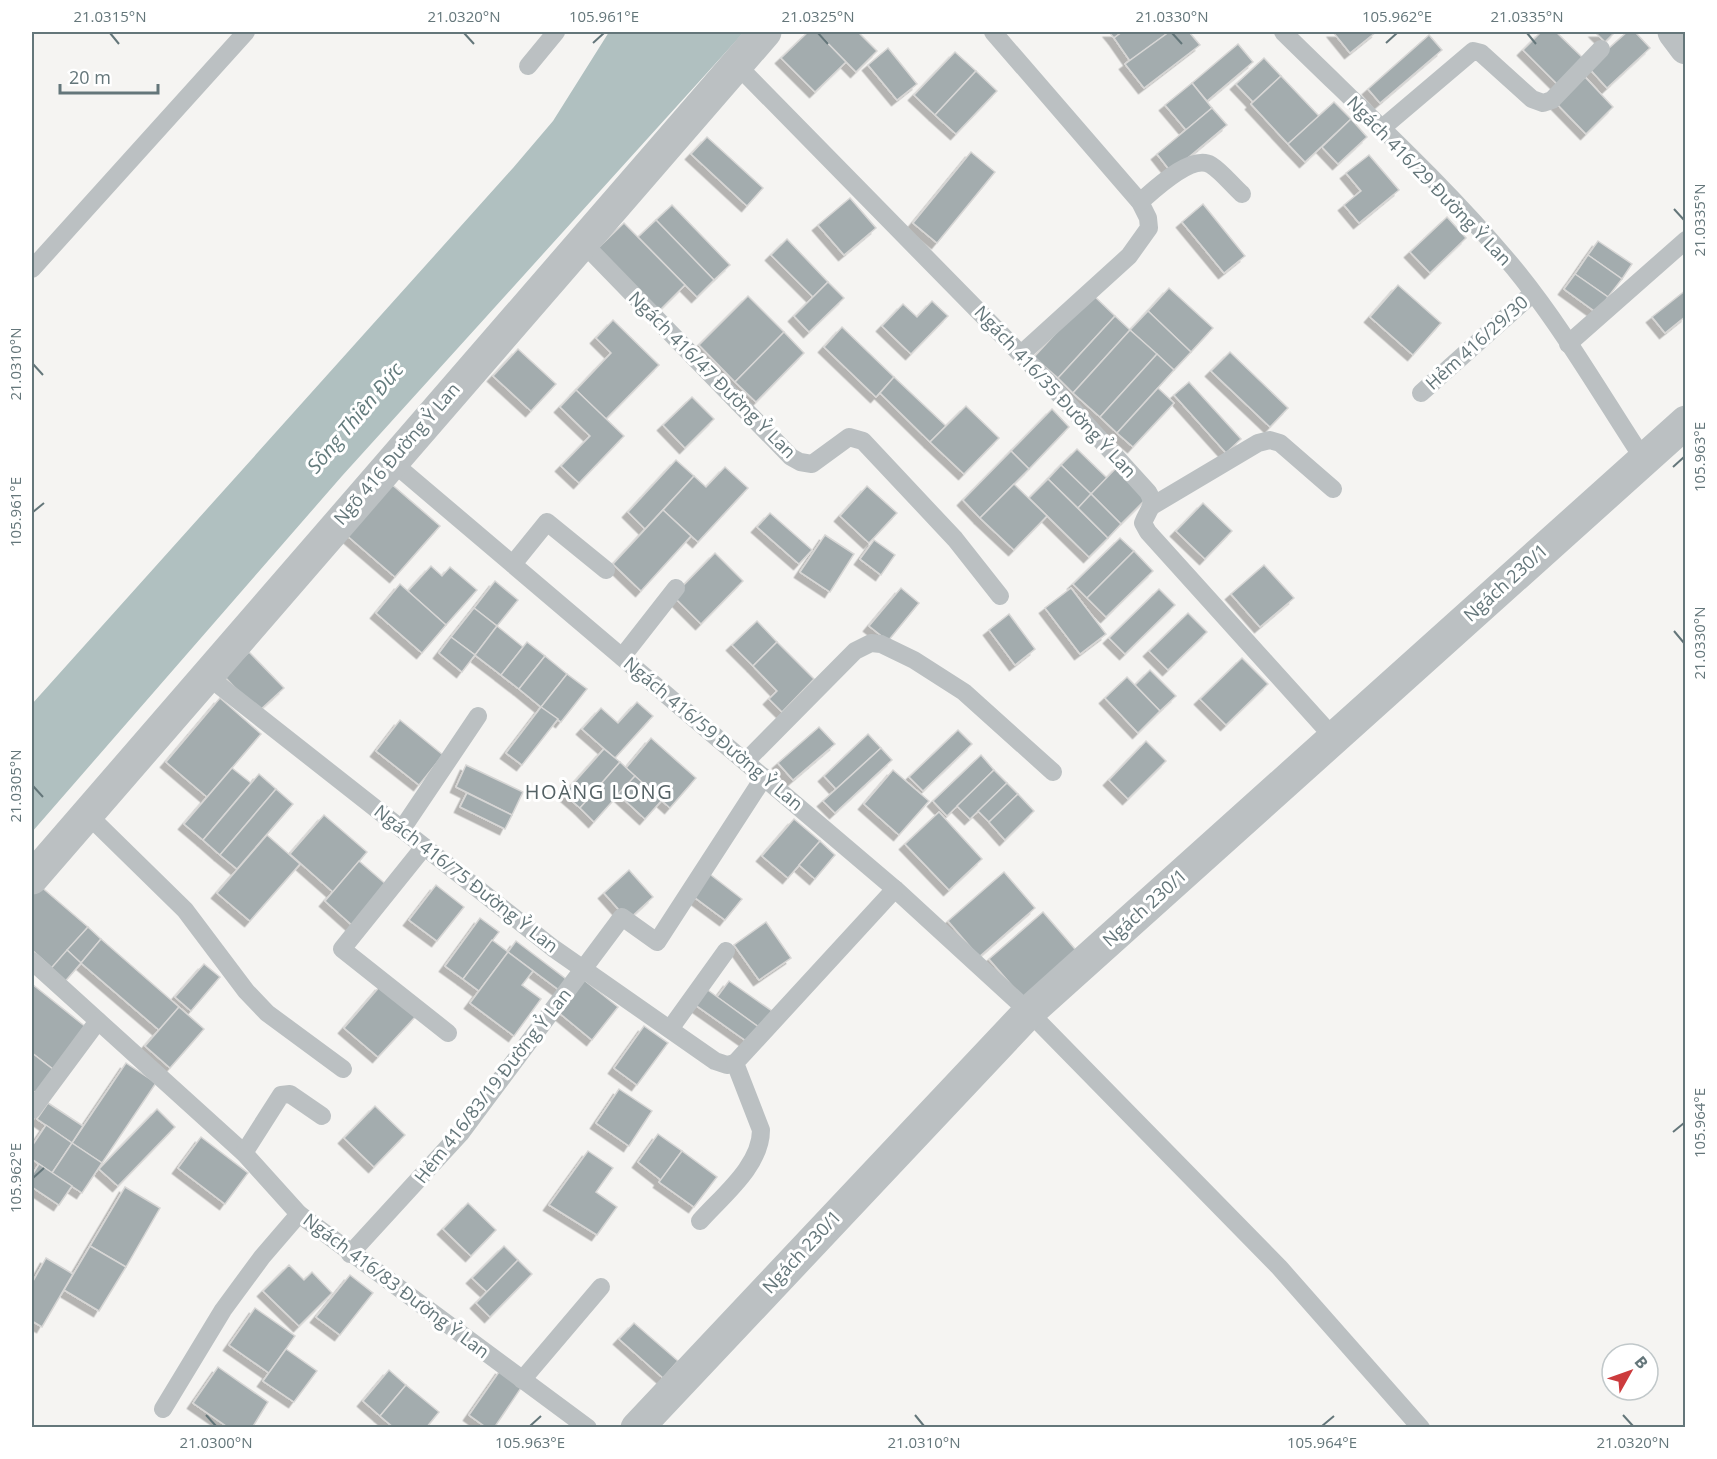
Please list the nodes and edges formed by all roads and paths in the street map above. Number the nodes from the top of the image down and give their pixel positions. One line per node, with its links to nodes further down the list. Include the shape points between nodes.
1 (246, 32): 16 (lane)
2 (556, 32): 10 (lane)
3 (765, 32): 9 (street, Ngõ 416 Đường Ỷ Lan)
4 (993, 32): 13 (lane)
5 (1283, 32): 11 (lane, Ngách 416/29 Đường Ỷ Lan)
6 (1674, 32): 7 (street)
7 (1686, 48)
8 (1600, 49): 11 (lane, via 1552,100 1543,103 1532,99 1481,52 1473,51)
9 (735, 63): 15 (street, Ngõ 416 Đường Ỷ Lan); 19 (lane, Ngách 416/35 Đường Ỷ Lan)
10 (528, 66)
11 (1382, 129): 17 (lane, Ngách 416/29 Đường Ỷ Lan, via 1457,205)
12 (1242, 194): 13 (lane, via 1210,164 1199,163 1185,167)
13 (1140, 202): 19 (lane, via 1149,228 1143,240)
14 (1686, 240): 18 (lane)
15 (581, 241): 23 (street, Ngõ 416 Đường Ỷ Lan); 29 (lane, Ngách 416/47 Đường Ỷ Lan, via 790,457 812,464 849,436 863,441 955,539)
16 (32, 268)
17 (1532, 294): 18 (lane, Ngách 416/29 Đường Ỷ Lan); 20 (lane, Hẻm 416/29/30)
18 (1568, 344): 22 (lane, Ngách 416/29 Đường Ỷ Lan)
19 (1021, 354): 25 (lane, Ngách 416/35 Đường Ỷ Lan, via 1148,492)
20 (1421, 393)
21 (1686, 422): 22 (street, Ngách 230/1)
22 (1644, 460): 33 (street, Ngách 230/1)
23 (391, 461): 26 (lane, Ngách 416/59 Đường Ỷ Lan); 31 (street, Ngõ 416 Đường Ỷ Lan)
24 (1333, 489): 25 (lane, via 1280,443 1270,440 1258,443)
25 (1152, 506): 33 (lane, via 1143,523 1148,532)
26 (513, 564): 27 (lane, via 547,522); 30 (lane, Ngách 416/59 Đường Ỷ Lan)
27 (606, 570)
28 (676, 588): 30 (lane)
29 (1000, 596)
30 (622, 657): 34 (lane, Ngách 416/59 Đường Ỷ Lan)
31 (206, 675): 37 (street, Ngõ 416 Đường Ỷ Lan); 38 (lane, Ngách 416/75 Đường Ỷ Lan)
32 (478, 716): 38 (lane)
33 (1334, 738): 45 (street, Ngách 230/1)
34 (746, 761): 35 (lane, via 855,651 871,643 914,660 964,692); 36 (lane, Ngách 416/59 Đường Ỷ Lan)
35 (1053, 772)
36 (764, 777): 41 (lane, Ngách 416/59 Đường Ỷ Lan); 44 (lane, Hẻm 416/83/19 Đường Ỷ Lan, via 657,942 622,917)
37 (87, 814): 40 (street, Ngõ 416 Đường Ỷ Lan); 50 (lane, via 185,910 267,1013)
38 (402, 829): 39 (lane, Ngách 416/75 Đường Ỷ Lan)
39 (424, 847): 44 (lane, Ngách 416/75 Đường Ỷ Lan); 48 (lane, via 342,949)
40 (32, 878)
41 (895, 889): 45 (lane, Ngách 416/59 Đường Ỷ Lan); 49 (lane)
42 (726, 951): 47 (lane)
43 (32, 961): 46 (lane, Ngách 416/83 Đường Ỷ Lan)
44 (585, 969): 47 (lane, Ngách 416/75 Đường Ỷ Lan); 56 (lane, Hẻm 416/83/19 Đường Ỷ Lan, via 460,1134)
45 (1029, 1012): 61 (street, Ngách 230/1); 62 (lane, Ngách 416/59 Đường Ỷ Lan, via 1279,1267)
46 (98, 1021): 51 (lane); 53 (lane, Ngách 416/83 Đường Ỷ Lan)
47 (670, 1029): 49 (lane, Ngách 416/75 Đường Ỷ Lan, via 715,1061)
48 (448, 1033)
49 (735, 1063): 55 (lane, via 761,1130 761,1141 753,1160)
50 (343, 1069)
51 (32, 1110)
52 (322, 1116): 53 (lane, via 290,1094 281,1095)
53 (244, 1153): 54 (lane, Ngách 416/83 Đường Ỷ Lan)
54 (299, 1214): 56 (lane, Ngách 416/83 Đường Ỷ Lan); 59 (lane, via 223,1310)
55 (700, 1221)
56 (351, 1254): 58 (lane, Ngách 416/83 Đường Ỷ Lan)
57 (601, 1287): 58 (lane)
58 (522, 1380): 60 (lane, Ngách 416/83 Đường Ỷ Lan)
59 (163, 1409)
60 (588, 1428)
61 (637, 1428)
62 (1421, 1428)

